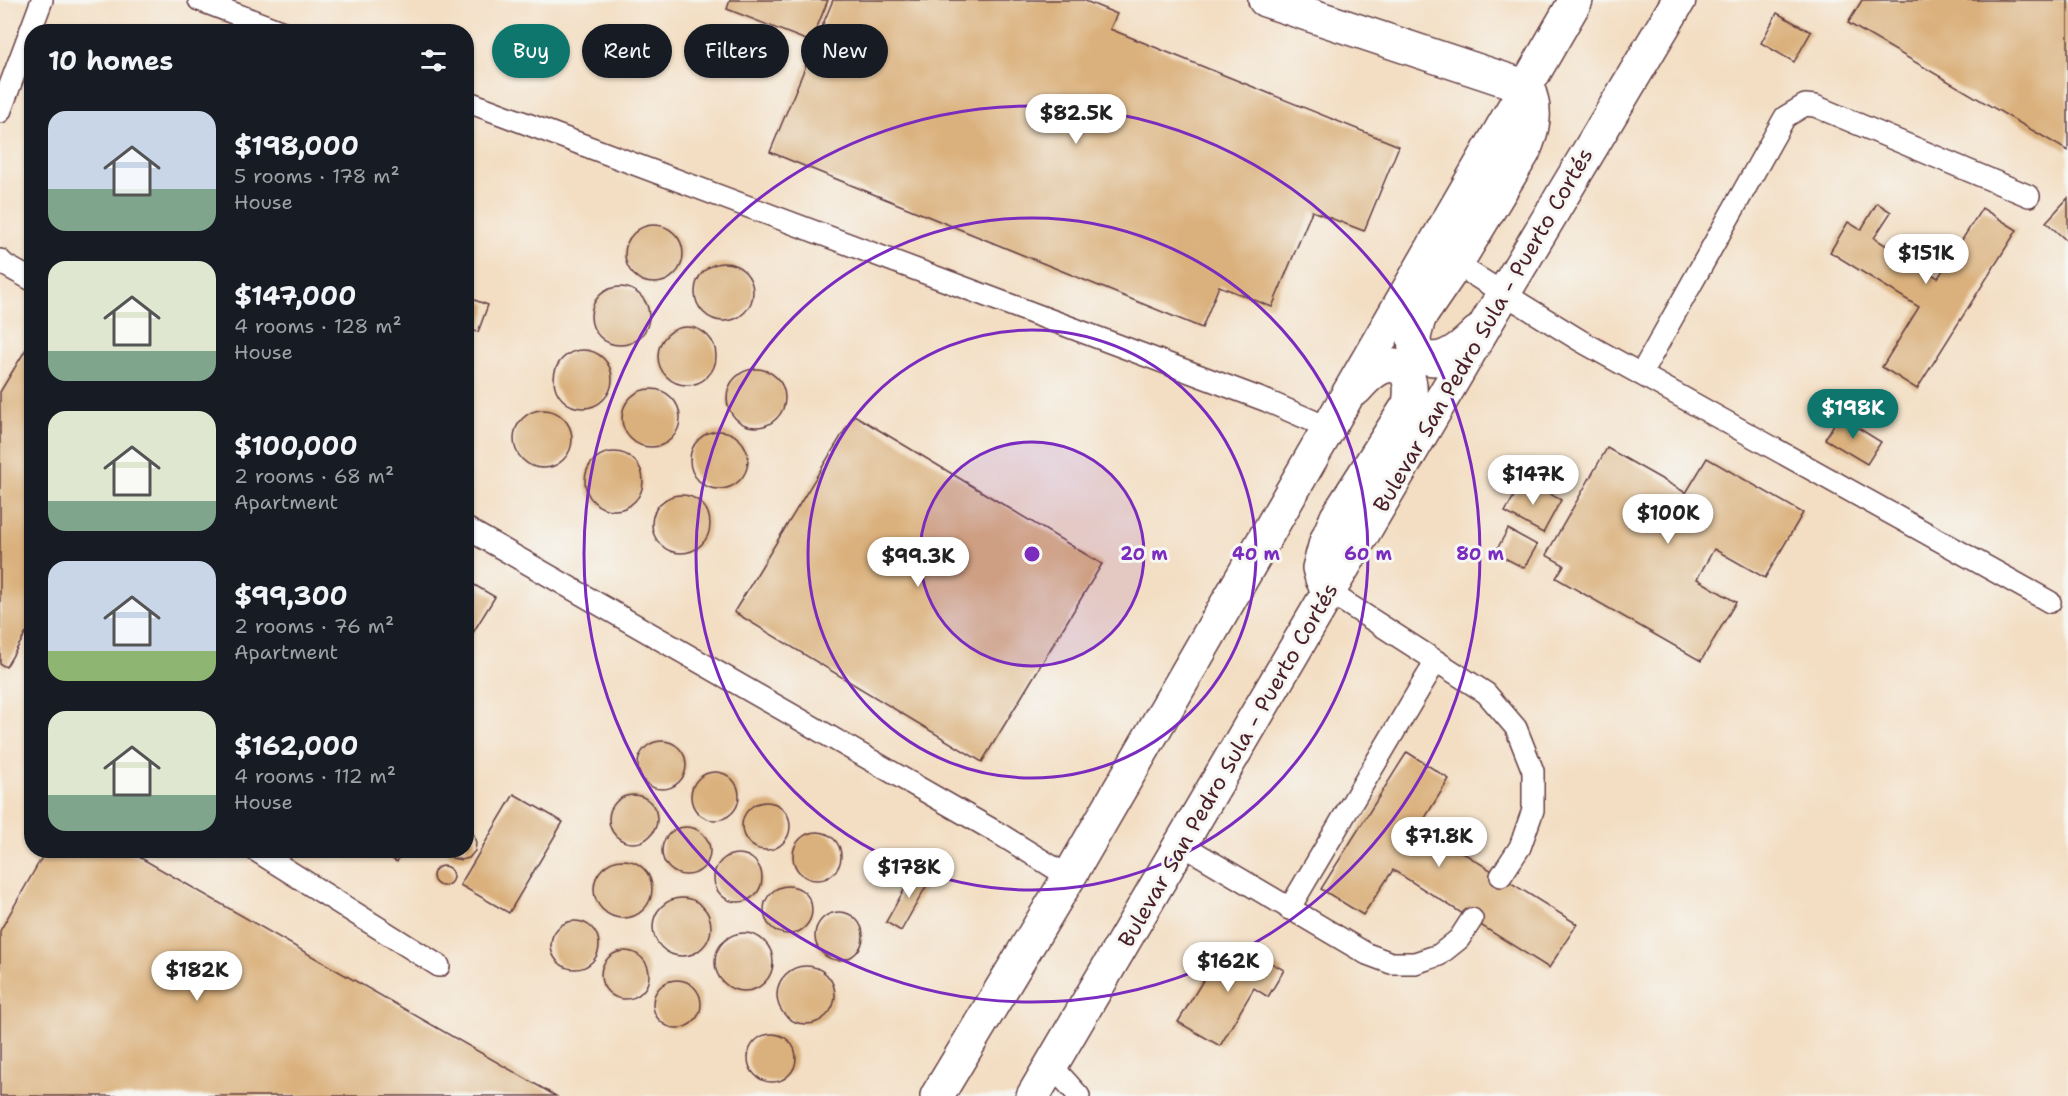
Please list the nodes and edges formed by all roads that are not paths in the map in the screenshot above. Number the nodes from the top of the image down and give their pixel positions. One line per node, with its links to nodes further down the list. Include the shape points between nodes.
1 (42, 0): 6 (lane)
2 (199, 0): 7 (lane)
3 (1576, 0): 9 (main road)
4 (1679, 0): 16 (main road, Bulevar San Pedro Sula - Puerto Cortés)
5 (1283, 3): 9 (main road)
6 (33, 24)
7 (262, 24)
8 (24, 48): 11 (lane)
9 (1527, 87): 14 (main road, via 1532,96 1534,120 1530,137); 19 (main road)
10 (474, 103): 19 (lane, via 1267,401)
11 (0, 112)
12 (2029, 196): 18 (lane, via 1806,105 1785,117)
13 (0, 260): 15 (lane)
14 (1456, 264): 16 (lane); 17 (main road, via 1419,318 1413,337 1415,350 1426,358 1441,358 1454,353)
15 (24, 276)
16 (1504, 293): 17 (main road, Bulevar San Pedro Sula - Puerto Cortés); 18 (lane)
17 (1485, 326): 21 (main road, Bulevar San Pedro Sula - Puerto Cortés)
18 (1641, 374): 22 (lane)
19 (1337, 415): 21 (main road, via 1372,373 1386,366 1399,368 1409,376 1409,404 1337,517 1326,542 1319,568); 27 (main road)
20 (474, 533): 27 (lane)
21 (1329, 592): 23 (lane); 24 (main road, Bulevar San Pedro Sula - Puerto Cortés)
22 (2050, 602)
23 (1436, 661): 26 (lane, via 1486,693 1516,728 1533,771 1533,810 1520,847); 28 (lane)
24 (1181, 844): 28 (lane); 31 (main road, Bulevar San Pedro Sula - Puerto Cortés)
25 (268, 858): 30 (lane)
26 (1501, 876)
27 (1069, 877): 32 (main road)
28 (1288, 909): 29 (lane, via 1367,954 1391,963 1415,963 1439,955 1459,939)
29 (1472, 919)
30 (438, 966)
31 (1052, 1066): 33 (main road, Bulevar San Pedro Sula - Puerto Cortés); 34 (lane)
32 (937, 1096)
33 (1033, 1096)
34 (1079, 1096)

